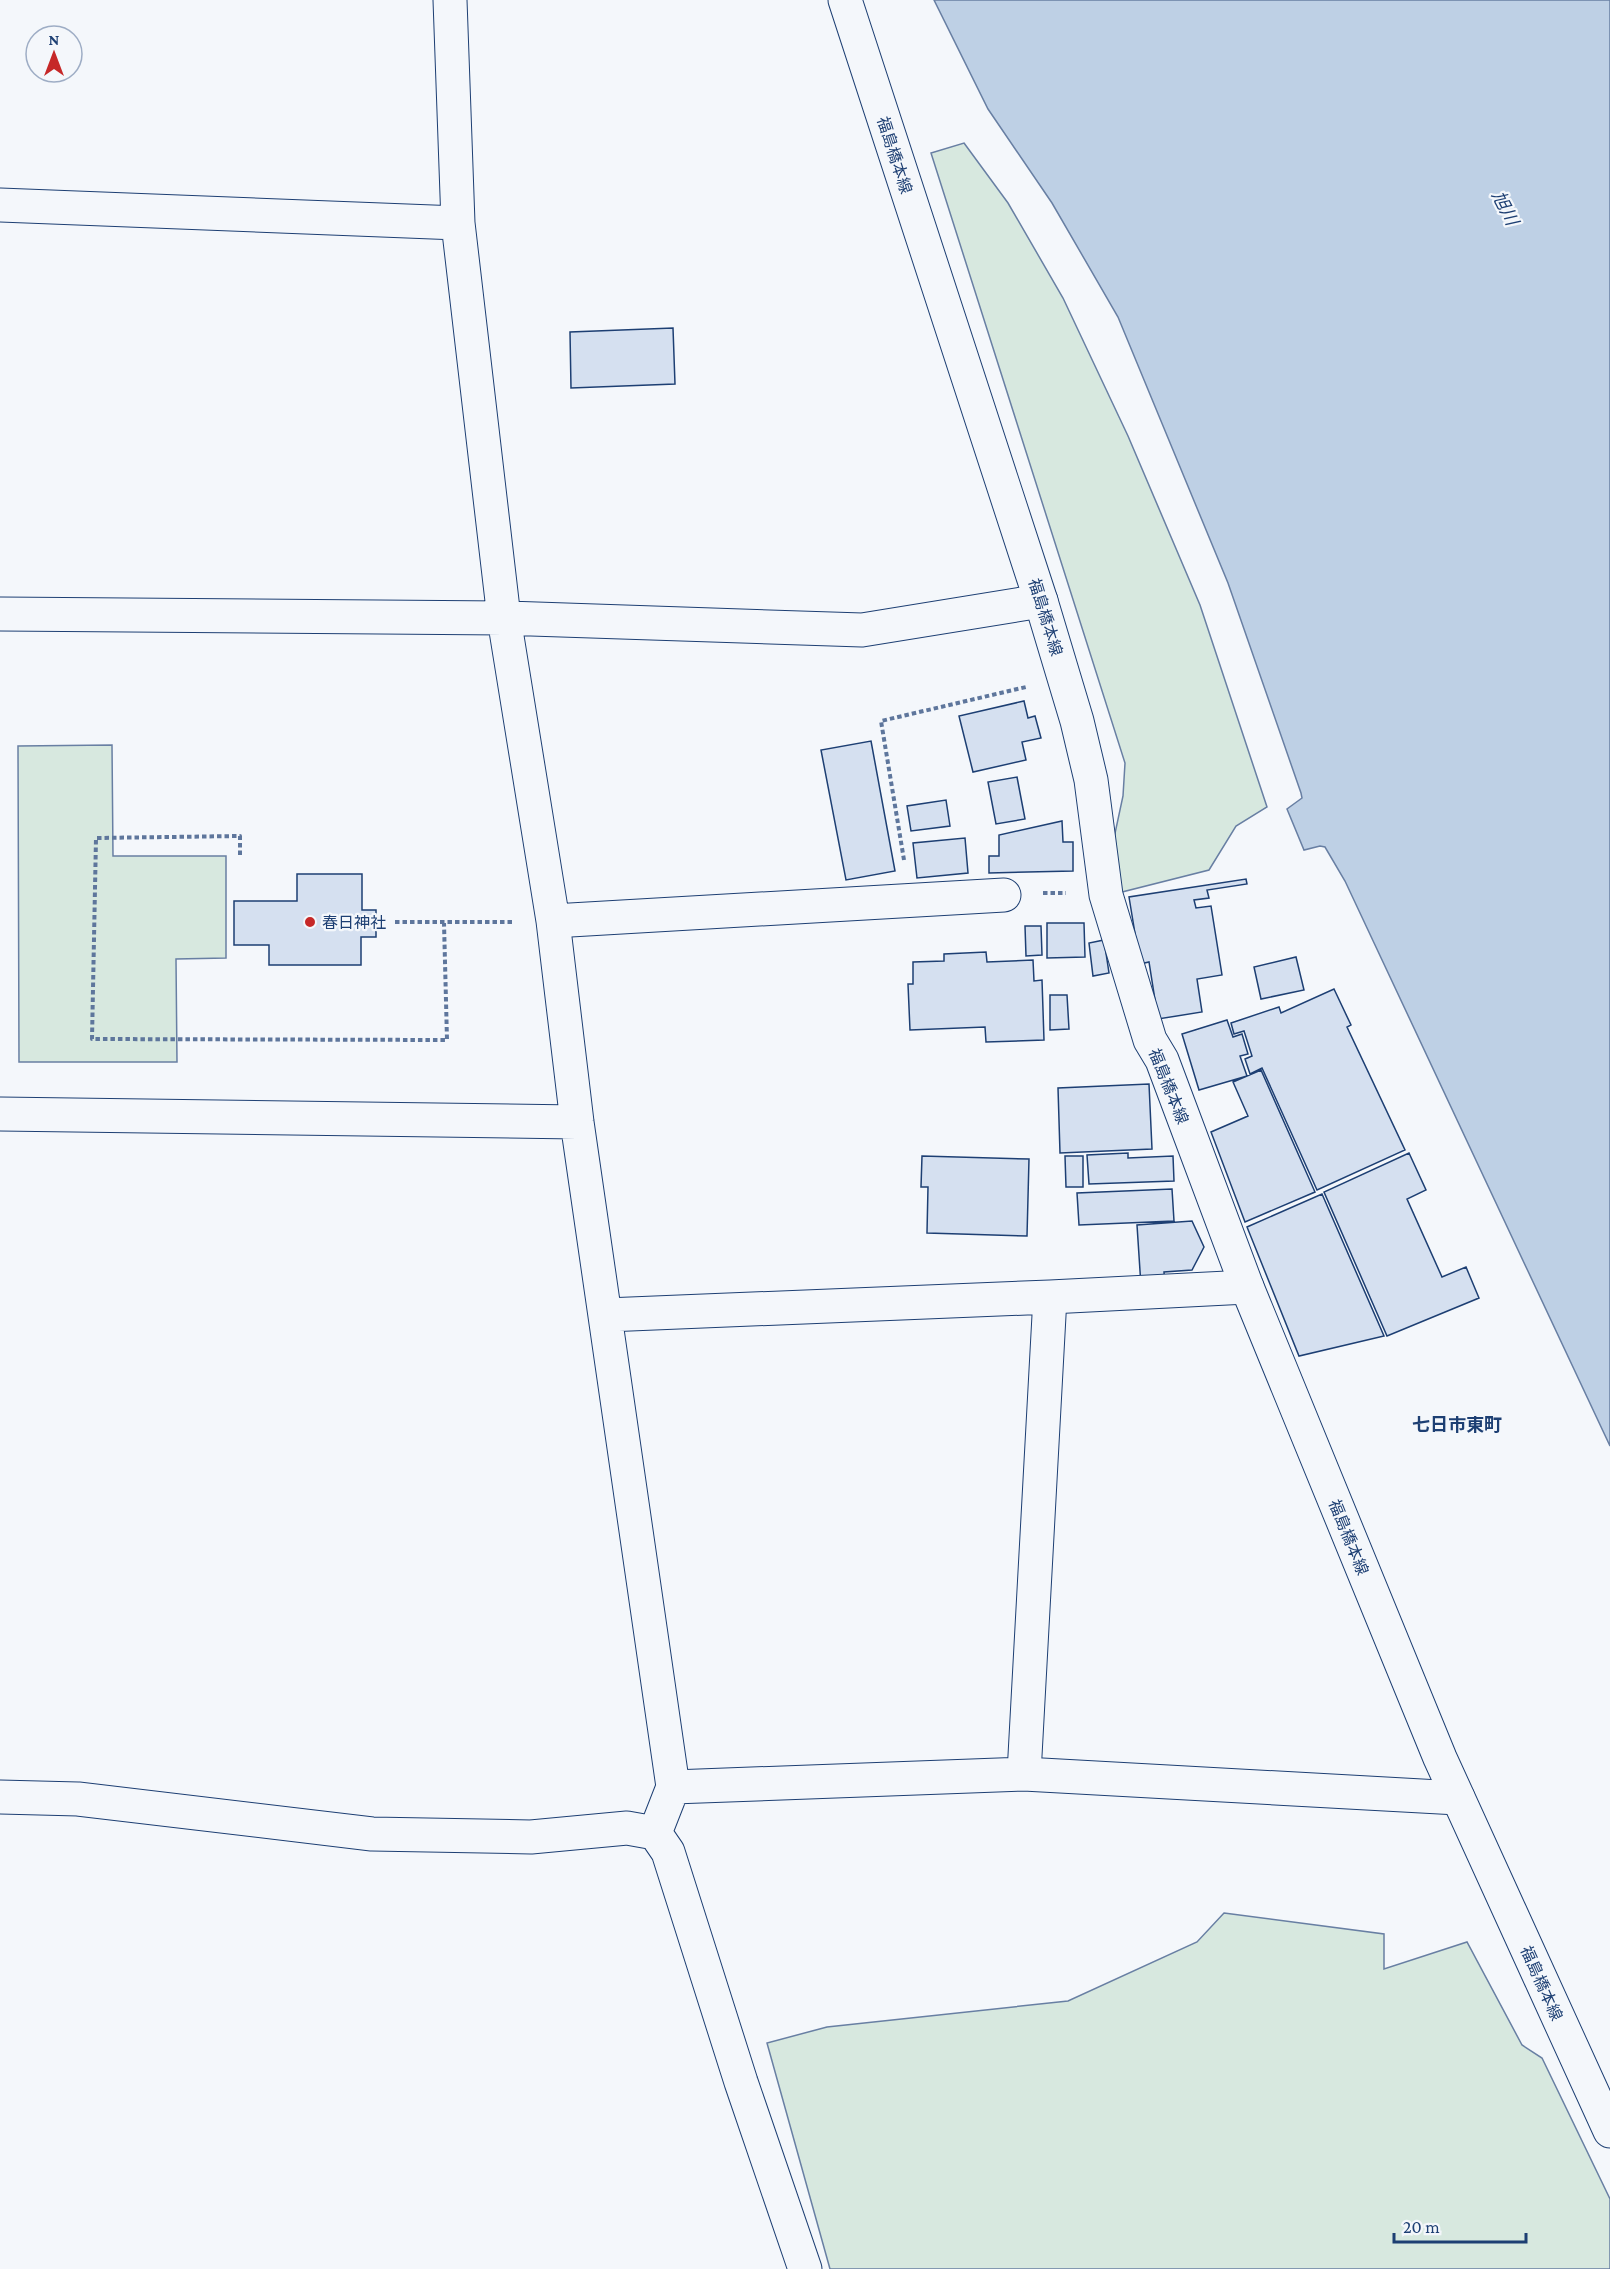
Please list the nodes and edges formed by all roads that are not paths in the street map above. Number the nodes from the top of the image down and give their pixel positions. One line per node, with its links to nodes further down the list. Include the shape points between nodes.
1 (450, 0): 4 (street)
2 (844, 0): 5 (street, 福島橋本線)
3 (0, 205): 4 (street)
4 (458, 223): 7 (street)
5 (1041, 601): 7 (street, via 862,630); 12 (street, 福島橋本線, via 1091,780 1106,891 1150,1040)
6 (0, 614): 7 (street)
7 (504, 618): 9 (street)
8 (1004, 895): 9 (street)
9 (552, 921): 11 (street)
10 (0, 1114): 11 (street)
11 (577, 1122): 14 (street)
12 (1247, 1287): 13 (street); 18 (street, 福島橋本線)
13 (1050, 1298): 14 (street); 15 (street)
14 (606, 1315): 16 (street)
15 (1024, 1774): 16 (street); 18 (street)
16 (673, 1787): 19 (street)
17 (0, 1797): 19 (street, via 78,1799 372,1834 531,1837 627,1828)
18 (1458, 1798): 20 (street, 福島橋本線)
19 (654, 1833): 21 (street, via 669,1852)
20 (1610, 2131)
21 (805, 2269)

